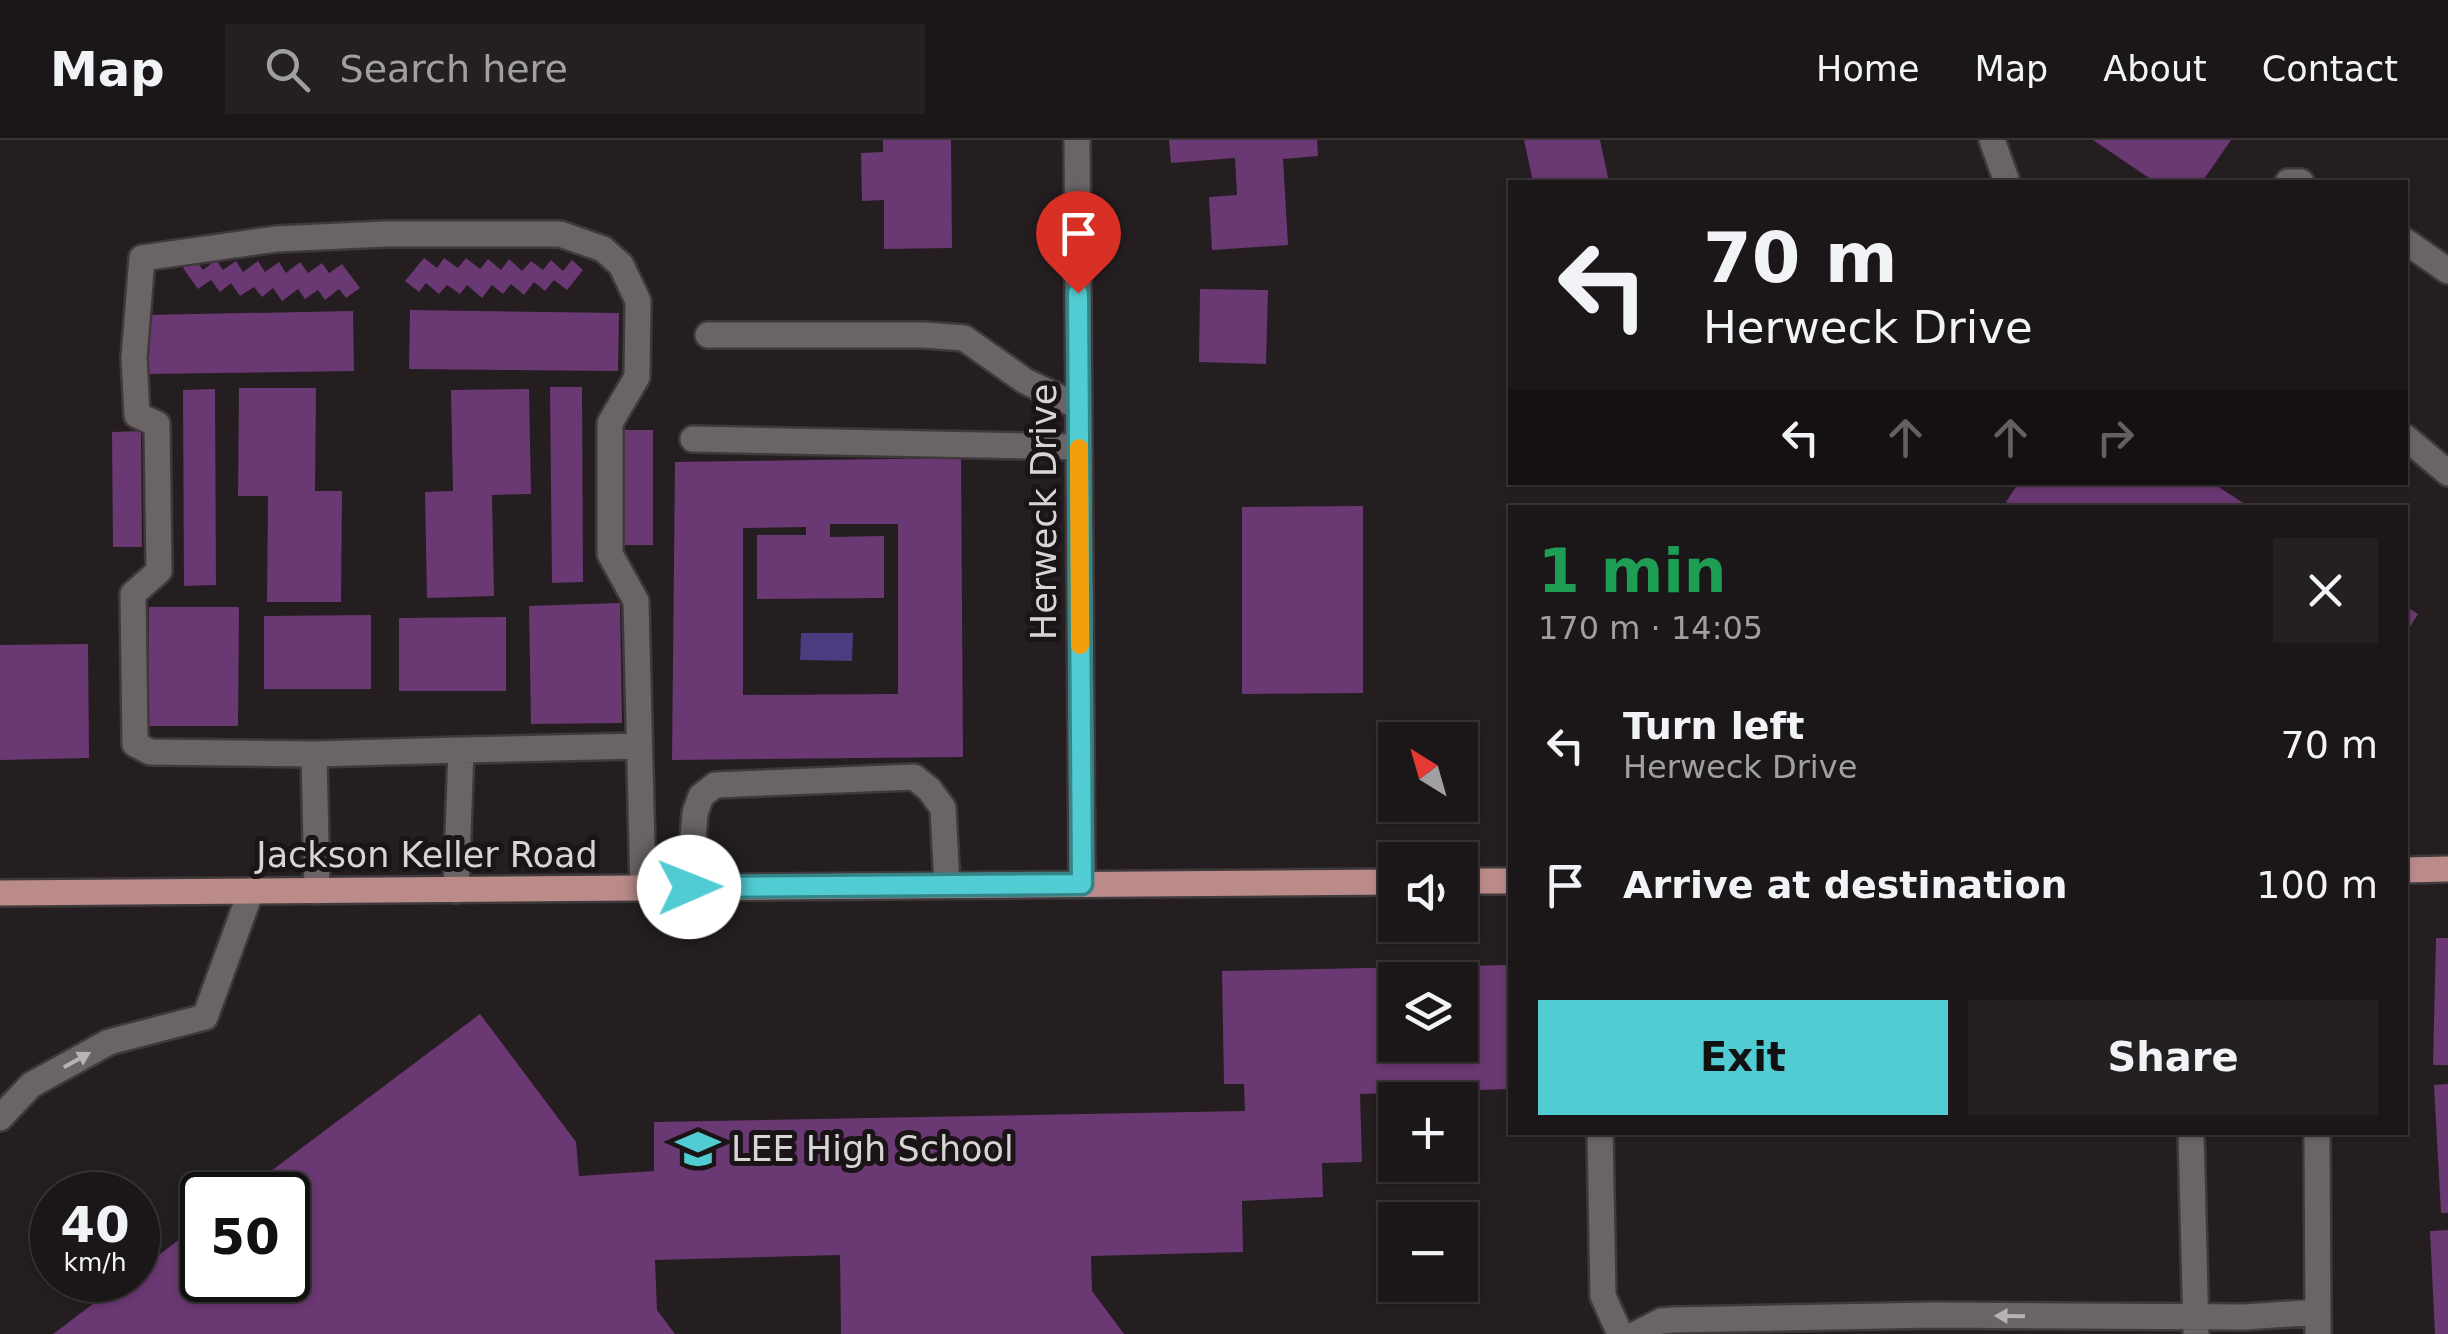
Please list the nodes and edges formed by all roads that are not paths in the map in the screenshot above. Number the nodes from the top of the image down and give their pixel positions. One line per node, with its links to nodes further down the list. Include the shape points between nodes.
1 (1077, 140): 7 (street, Herweck Drive)
2 (1992, 140): 3 (street)
3 (2005, 180)
4 (2408, 242): 5 (street)
5 (2448, 271)
6 (708, 335): 7 (street, via 964,338 1025,381)
7 (1078, 407): 10 (street, Herweck Drive)
8 (692, 439): 10 (street)
9 (2408, 440): 11 (street)
10 (1079, 447): 20 (street, Herweck Drive)
11 (2448, 474)
12 (639, 746): 13 (street); 14 (street, via 636,601 610,554 610,423 637,377 638,301 621,265 603,249 560,234 276,239 142,258 135,377 138,416 157,424 159,571 133,594 135,744 150,752); 23 (street)
13 (462, 750): 14 (street); 24 (street)
14 (314, 754): 26 (street)
15 (2448, 868): 16 (main road)
16 (2408, 870)
17 (1508, 881): 19 (main road)
18 (1378, 882): 20 (main road, Jackson Keller Road)
19 (1478, 882)
20 (1082, 884): 21 (main road, Jackson Keller Road)
21 (947, 885): 22 (main road, Jackson Keller Road); 22 (street, via 943,808 914,777 715,784 695,814)
22 (689, 887): 23 (main road, Jackson Keller Road)
23 (642, 888): 24 (main road, Jackson Keller Road)
24 (456, 890): 26 (main road, Jackson Keller Road)
25 (251, 891): 26 (main road, Jackson Keller Road); 27 (main road, Jackson Keller Road); 28 (street, one-way to 25, via 31,1085 109,1042 205,1017)
26 (317, 891)
27 (0, 893)
28 (0, 1118)
29 (1600, 1135): 34 (street, via 1603,1296)
30 (2191, 1135): 33 (street)
31 (2317, 1135): 32 (street)
32 (2318, 1323): 33 (street)
33 (2196, 1326): 35 (street, one-way to 35, via 1934,1315 1674,1320)
34 (1620, 1334)
35 (1636, 1334)

